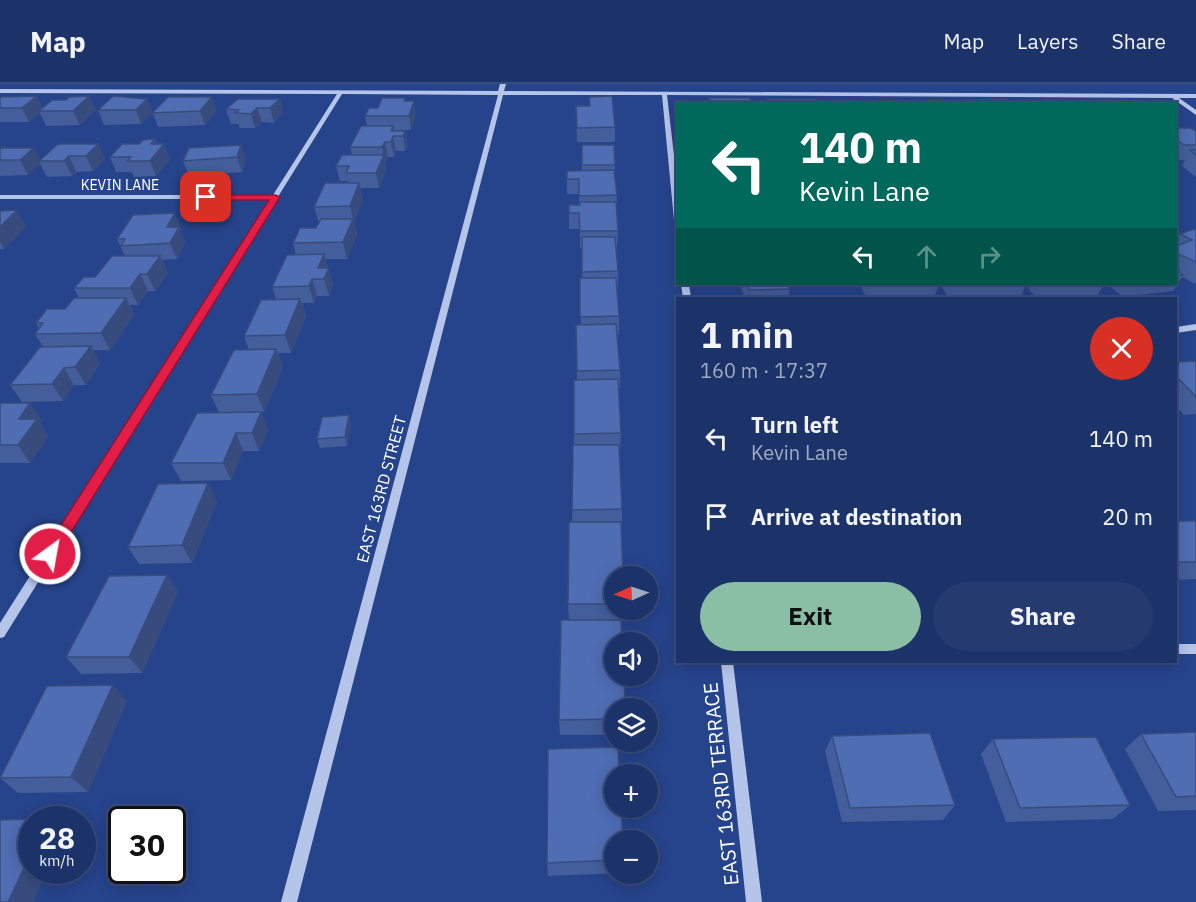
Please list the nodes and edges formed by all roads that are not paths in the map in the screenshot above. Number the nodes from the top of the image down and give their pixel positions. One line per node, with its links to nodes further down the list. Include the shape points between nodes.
1 (502, 88): 3 (street); 4 (street); 19 (street, EAST 163RD STREET)
2 (0, 91): 3 (street)
3 (341, 92): 11 (street)
4 (664, 93): 5 (street); 12 (street)
5 (904, 94): 6 (street); 8 (street)
6 (1173, 96): 7 (street); 9 (street)
7 (1196, 96)
8 (910, 102)
9 (1196, 113)
10 (0, 197): 11 (street, KEVIN LANE)
11 (275, 197): 15 (street)
12 (676, 202)
13 (1196, 327): 14 (street)
14 (1177, 330)
15 (0, 633)
16 (1177, 649): 17 (street)
17 (1196, 649)
18 (727, 663): 20 (street, EAST 163RD TERRACE)
19 (289, 902)
20 (754, 902)

